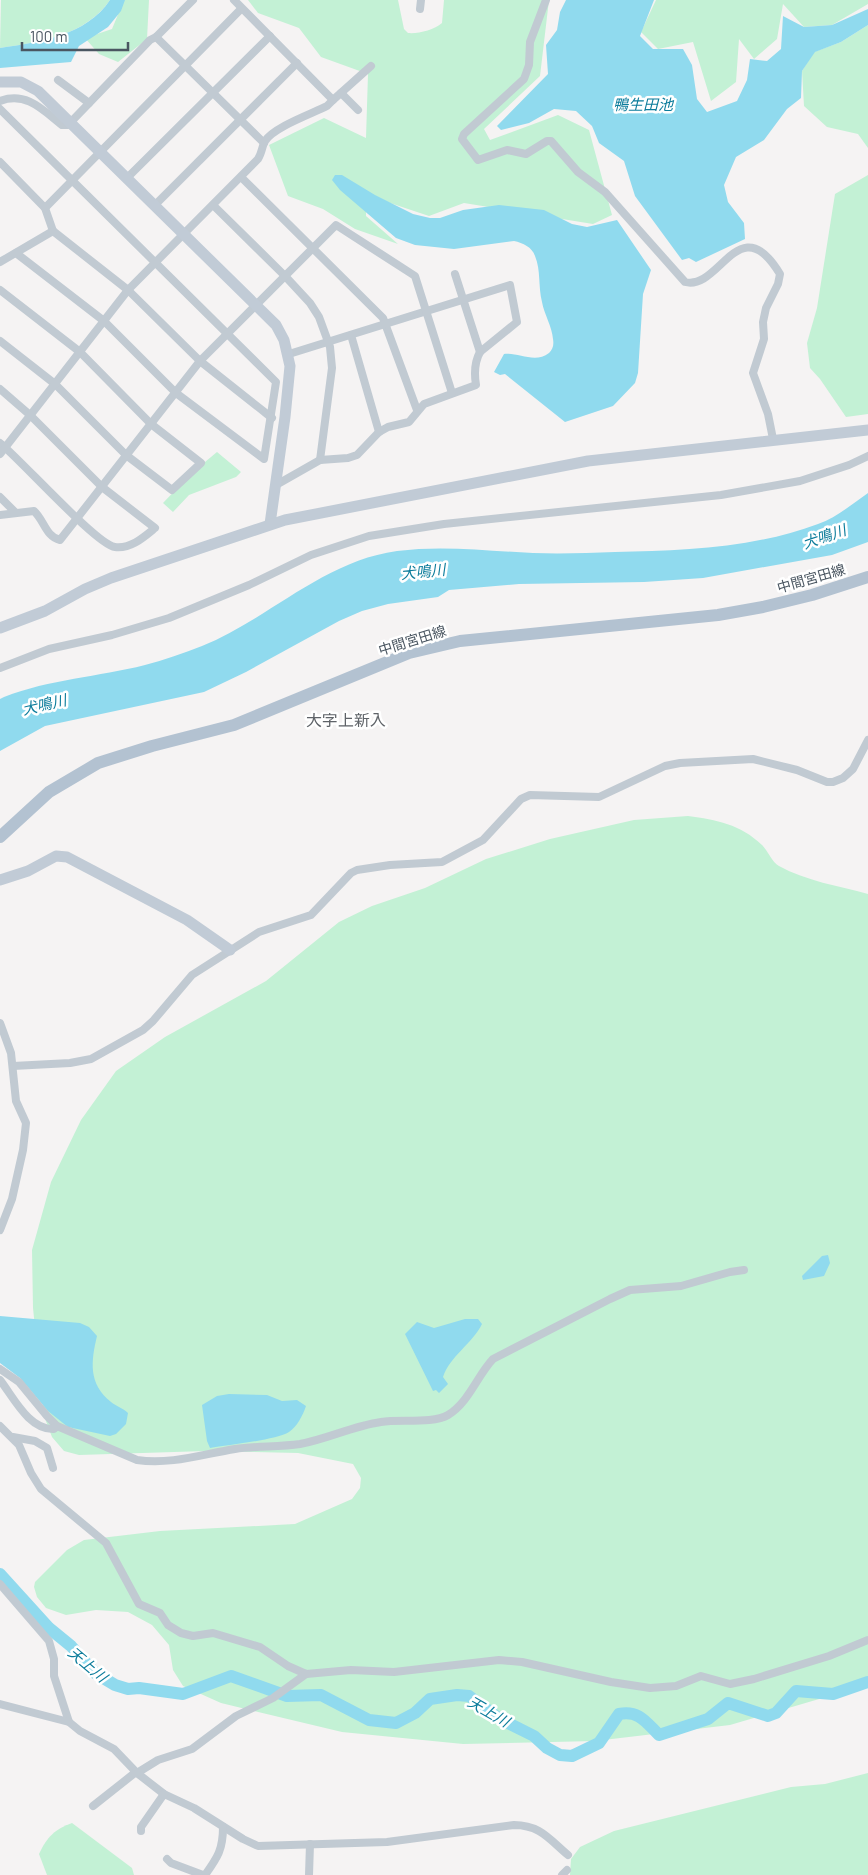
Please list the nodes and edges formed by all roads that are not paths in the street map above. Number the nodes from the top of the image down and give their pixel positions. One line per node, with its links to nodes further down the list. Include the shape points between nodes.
1 (193, 0): 8 (street)
2 (234, 0): 5 (street)
3 (421, 0): 6 (street)
4 (546, 0): 65 (street, via 530,42 529,65 524,80 462,139 478,160 502,150 526,154 551,141 578,172 605,192 685,282 700,281 727,258 747,248 756,248 765,254 780,274 766,308 764,339 753,373)
5 (241, 9): 7 (street); 10 (street)
6 (420, 9)
7 (270, 36): 9 (street); 14 (street)
8 (156, 37): 10 (street); 18 (street)
9 (297, 63): 16 (street); 21 (street)
10 (186, 66): 14 (street); 24 (street)
11 (372, 66): 15 (street)
12 (58, 80): 18 (street)
13 (0, 82): 22 (street, via 31,86)
14 (213, 93): 21 (street); 27 (street)
15 (341, 93): 16 (street); 20 (street)
16 (333, 100): 23 (street, via 271,134)
17 (0, 101): 22 (street, via 14,97 28,99 62,125)
18 (89, 103): 22 (street)
19 (0, 108): 28 (street)
20 (358, 110)
21 (241, 120): 23 (street); 29 (street)
22 (71, 122): 24 (street)
23 (264, 142): 26 (street, via 263,151)
24 (100, 152): 27 (street); 28 (street)
25 (0, 162): 31 (street)
26 (241, 177): 30 (street); 34 (street)
27 (127, 178): 29 (street)
28 (72, 180): 31 (street); 37 (street)
29 (155, 205): 33 (street)
30 (213, 205): 33 (street); 39 (street)
31 (45, 208): 32 (street)
32 (53, 232): 35 (street); 41 (street)
33 (184, 234): 37 (street); 43 (street)
34 (312, 248): 39 (street); 44 (street, via 336,225 412,272); 46 (street)
35 (16, 253): 36 (street); 45 (street)
36 (0, 262)
37 (155, 262): 41 (street); 47 (street)
38 (455, 274): 42 (street)
39 (285, 276): 43 (street); 50 (street, via 310,303)
40 (0, 290): 51 (street)
41 (128, 290): 45 (street); 54 (street)
42 (463, 300): 44 (street); 52 (street); 52 (street, via 510,285 517,322)
43 (256, 304): 47 (street); 53 (street, via 276,325)
44 (425, 312): 46 (street); 58 (street)
45 (104, 321): 51 (street); 57 (street)
46 (386, 323): 48 (street); 59 (street)
47 (227, 334): 54 (street); 61 (street, via 276,382)
48 (351, 335): 50 (street); 64 (street)
49 (0, 341): 55 (street)
50 (329, 342): 53 (street); 70 (street, via 332,368)
51 (80, 352): 55 (street); 62 (street)
52 (480, 352): 58 (street, via 474,373 476,385)
53 (289, 354): 71 (street)
54 (200, 361): 57 (street); 61 (street)
55 (55, 384): 60 (street); 68 (street)
56 (0, 389): 60 (street)
57 (176, 392): 61 (street, via 264,459); 62 (street)
58 (452, 393): 59 (street)
59 (417, 410): 64 (street, via 409,422)
60 (30, 415): 66 (street); 72 (street)
61 (272, 418)
62 (151, 424): 68 (street); 68 (street, via 202,463 172,490)
63 (868, 430): 65 (street)
64 (379, 432): 70 (street, via 357,455)
65 (773, 439): 77 (street, via 588,461)
66 (3, 445): 67 (street); 76 (street)
67 (0, 454)
68 (126, 455): 72 (street)
69 (868, 456): 80 (street, via 800,481 721,495 444,524 369,536 311,555 169,618 49,649)
70 (320, 460): 71 (street)
71 (276, 485): 77 (street)
72 (102, 487): 76 (street); 76 (street, via 155,528 125,547 112,547)
73 (0, 497): 74 (street)
74 (15, 512): 75 (street); 76 (street, via 34,511 54,539 60,540)
75 (0, 515)
76 (78, 519)
77 (270, 524): 79 (street, via 85,588 45,611)
78 (868, 577): 82 (main road, 中間宮田線, via 812,595 718,615 460,641 409,653 234,725 98,764 49,792)
79 (0, 628)
80 (0, 668)
81 (868, 740): 84 (street, via 853,769 833,782 753,759 665,766 599,797 530,795 521,799 483,840 454,857 442,862 356,870 311,915 260,932)
82 (0, 837)
83 (0, 880): 84 (street, via 28,871 56,856 67,857 187,920)
84 (230, 950): 86 (street, via 192,975 143,1030 91,1059)
85 (0, 1023): 86 (street)
86 (13, 1066): 87 (street, via 16,1101 26,1123 25,1136 12,1199)
87 (0, 1230)
88 (744, 1270): 92 (street, via 681,1286 630,1290 610,1299 493,1359 466,1398 440,1419 381,1422 301,1444 235,1449 150,1462 137,1460)
89 (0, 1369): 92 (street, via 19,1382)
90 (0, 1380): 92 (street, via 34,1423 48,1429)
91 (0, 1426): 93 (street)
92 (57, 1426)
93 (13, 1437): 94 (street, via 47,1448); 97 (street, via 41,1489 106,1544 139,1604 160,1613 181,1633 193,1636 213,1633 260,1647)
94 (53, 1468)
95 (0, 1584): 99 (street, via 50,1641 54,1676)
96 (868, 1640): 97 (street, via 754,1680 730,1684 701,1676 676,1686 650,1688 499,1660 394,1672 351,1670)
97 (306, 1674): 100 (street, via 273,1698 236,1716 192,1749 158,1760)
98 (0, 1704): 99 (street)
99 (69, 1722): 100 (street, via 114,1749)
100 (137, 1773): 101 (street); 102 (street)
101 (164, 1794): 103 (street); 104 (street)
102 (93, 1806)
103 (223, 1826): 105 (street, via 258,1846); 108 (street, via 219,1854)
104 (141, 1831)
105 (310, 1844): 106 (street, via 387,1842 527,1825 537,1828); 109 (street)
106 (568, 1855)
107 (167, 1859): 108 (street)
108 (204, 1875)
109 (309, 1875)

